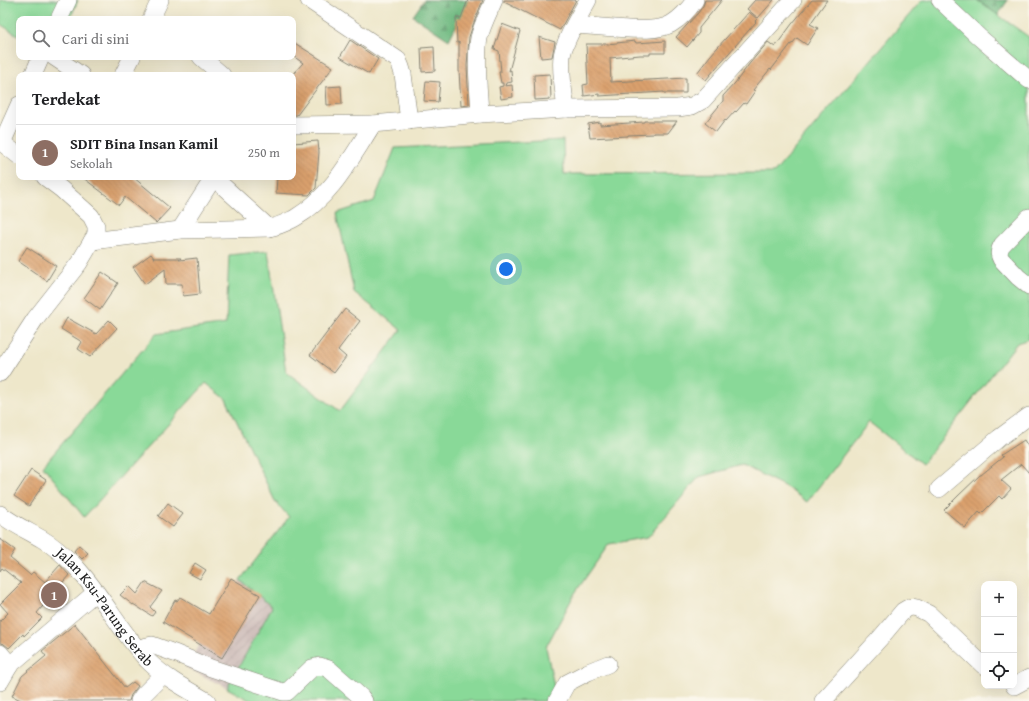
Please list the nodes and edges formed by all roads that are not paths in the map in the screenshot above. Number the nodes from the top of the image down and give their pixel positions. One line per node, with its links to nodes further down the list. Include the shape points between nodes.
1 (68, 0): 9 (street)
2 (160, 0): 10 (street)
3 (309, 0): 24 (street, via 398,60 403,74)
4 (494, 0): 23 (street, via 479,38)
5 (588, 0): 11 (street)
6 (695, 0): 11 (street, via 686,12 663,27 640,29)
7 (793, 0): 21 (street, via 697,104 678,108)
8 (940, 0): 20 (street)
9 (60, 16)
10 (154, 16)
11 (575, 25): 21 (street, via 561,58)
12 (40, 60): 16 (street)
13 (58, 60): 17 (street)
14 (130, 60): 18 (street)
15 (204, 60): 19 (street)
16 (34, 72)
17 (76, 72)
18 (124, 72)
19 (218, 72)
20 (1029, 80)
21 (566, 109): 23 (street)
22 (16, 111): 27 (street)
23 (480, 114): 24 (street)
24 (409, 121): 25 (street)
25 (373, 124): 26 (street); 33 (street, via 323,195 305,212 280,226)
26 (296, 125)
27 (1, 142): 28 (street)
28 (16, 154)
29 (49, 180): 35 (street, via 91,216 96,226)
30 (212, 180): 34 (street)
31 (217, 180): 33 (street)
32 (1029, 217): 36 (street, via 1002,245 999,252 1001,259)
33 (269, 228): 34 (street)
34 (180, 230): 35 (street)
35 (92, 241): 37 (street, via 35,319)
36 (1029, 286)
37 (0, 373)
38 (1029, 416): 39 (street)
39 (939, 489)
40 (0, 514): 41 (street, Jalan Ksu-Parung Serab, via 59,551)
41 (96, 592): 42 (street, Jalan Ksu-Parung Serab); 43 (street)
42 (140, 652): 46 (street, Jalan Ksu-Parung Serab); 52 (street, via 143,647 152,645 284,692 312,668 320,666 329,669)
43 (5, 659): 48 (street)
44 (981, 663): 54 (street, via 929,614 917,608 908,608)
45 (608, 664): 53 (street, via 567,683)
46 (163, 675): 50 (street); 51 (street, Jalan Ksu-Parung Serab)
47 (1029, 678): 49 (street)
48 (0, 682)
49 (1017, 684)
50 (139, 701)
51 (207, 701)
52 (364, 701)
53 (557, 701)
54 (823, 701)

